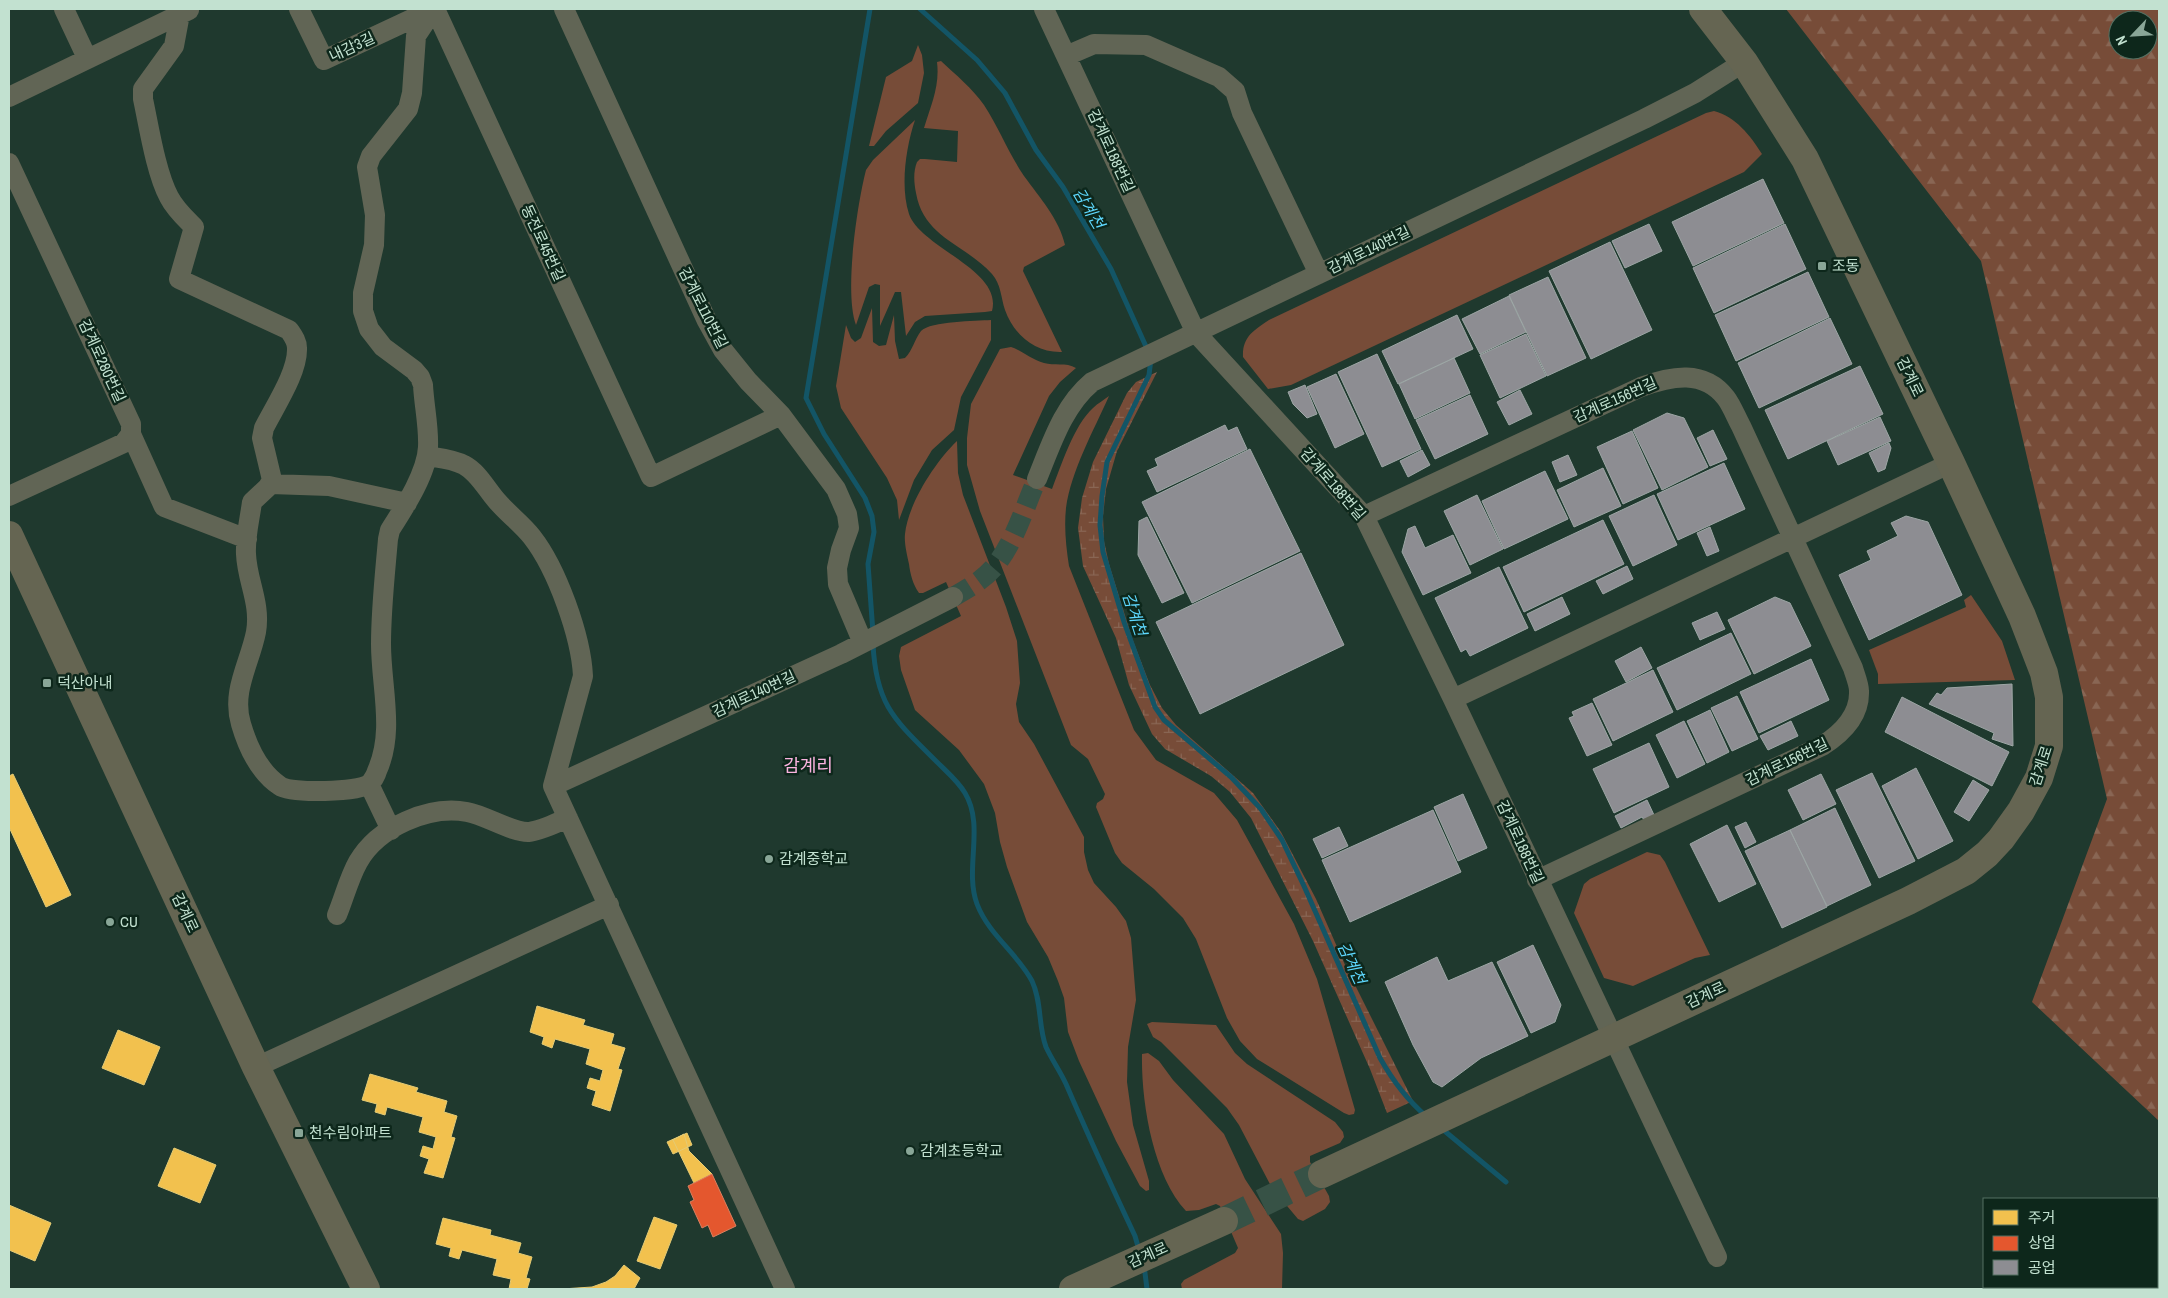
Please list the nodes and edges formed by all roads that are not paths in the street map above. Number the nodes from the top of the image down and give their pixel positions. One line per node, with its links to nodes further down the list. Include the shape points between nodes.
1 (64, 9): 9 (street)
2 (299, 9): 3 (street, 내감3길, via 324,60)
3 (434, 9): 15 (street, 동전로45번길, via 651,477); 17 (street, via 416,36 408,109 371,156 367,167 375,214 374,245 363,293 363,311 369,329 383,347 420,376)
4 (564, 9): 15 (street, 감계로110번길, via 707,321 748,382)
5 (1044, 9): 8 (street, 감계로188번길)
6 (1703, 9): 10 (main road, 감계로)
7 (186, 12): 9 (street); 20 (street, via 174,46 144,89 143,99 163,184 179,212 194,227 180,279 289,330 295,338 296,365 262,438)
8 (1066, 56): 13 (street, via 1094,44 1146,45 1219,77 1235,91 1242,113); 14 (street, 감계로188번길)
9 (87, 58): 11 (street)
10 (1744, 62): 13 (street, 감계로140번길, via 1695,93 1638,122); 18 (main road, 감계로, via 1805,159)
11 (9, 97)
12 (9, 163): 16 (street, 감계로280번길, via 131,424)
13 (1319, 274): 14 (street, 감계로140번길)
14 (1196, 333): 19 (street, 감계로140번길, via 1104,376 1080,392); 23 (street, 감계로188번길)
15 (781, 415): 28 (street, 감계로110번길, via 836,489 847,514 849,528 837,568 838,584)
16 (131, 434): 21 (street, via 124,443); 26 (street, 감계로280번길, via 164,507)
17 (427, 456): 22 (street); 31 (street, via 453,460 470,468 543,552 566,603 582,659 583,676)
18 (1951, 463): 25 (street); 37 (main road, 감계로, via 2022,616 2044,673 2049,697 2049,746 2032,794 2001,839 1966,871)
19 (1037, 478)
20 (271, 484): 22 (street, via 329,486); 26 (street, via 252,502)
21 (9, 496)
22 (407, 503): 30 (street, via 388,539 381,645 385,746 377,772)
23 (1364, 516): 25 (street, 감계로156번길, via 1640,387 1665,378 1688,377 1702,379 1727,399); 29 (street, 감계로188번길)
24 (9, 535): 38 (main road, 감계로)
25 (1793, 537): 29 (street); 34 (street, 감계로156번길, via 1853,668 1858,700 1849,724 1822,746)
26 (247, 539): 30 (street, via 246,554 257,614 256,632 239,684 239,708 240,722 253,756 266,776 283,788 305,792)
27 (953, 598): 28 (street, 감계로140번길)
28 (863, 643): 31 (street, 감계로140번길)
29 (1453, 700): 34 (street, 감계로188번길)
30 (369, 784): 33 (street)
31 (553, 786): 32 (street)
32 (568, 818): 33 (street, via 529,832 468,812 451,811 420,816); 35 (street)
33 (391, 830): 36 (street, via 358,862)
34 (1538, 880): 37 (street, 감계로188번길)
35 (609, 905): 38 (street); 43 (street)
36 (337, 915)
37 (1612, 1039): 39 (main road, 감계로); 41 (street, 감계로188번길)
38 (256, 1066): 42 (main road, 감계로)
39 (1322, 1174)
40 (1224, 1221): 44 (main road, 감계로)
41 (1717, 1257)
42 (366, 1289)
43 (785, 1289)
44 (1073, 1289)

